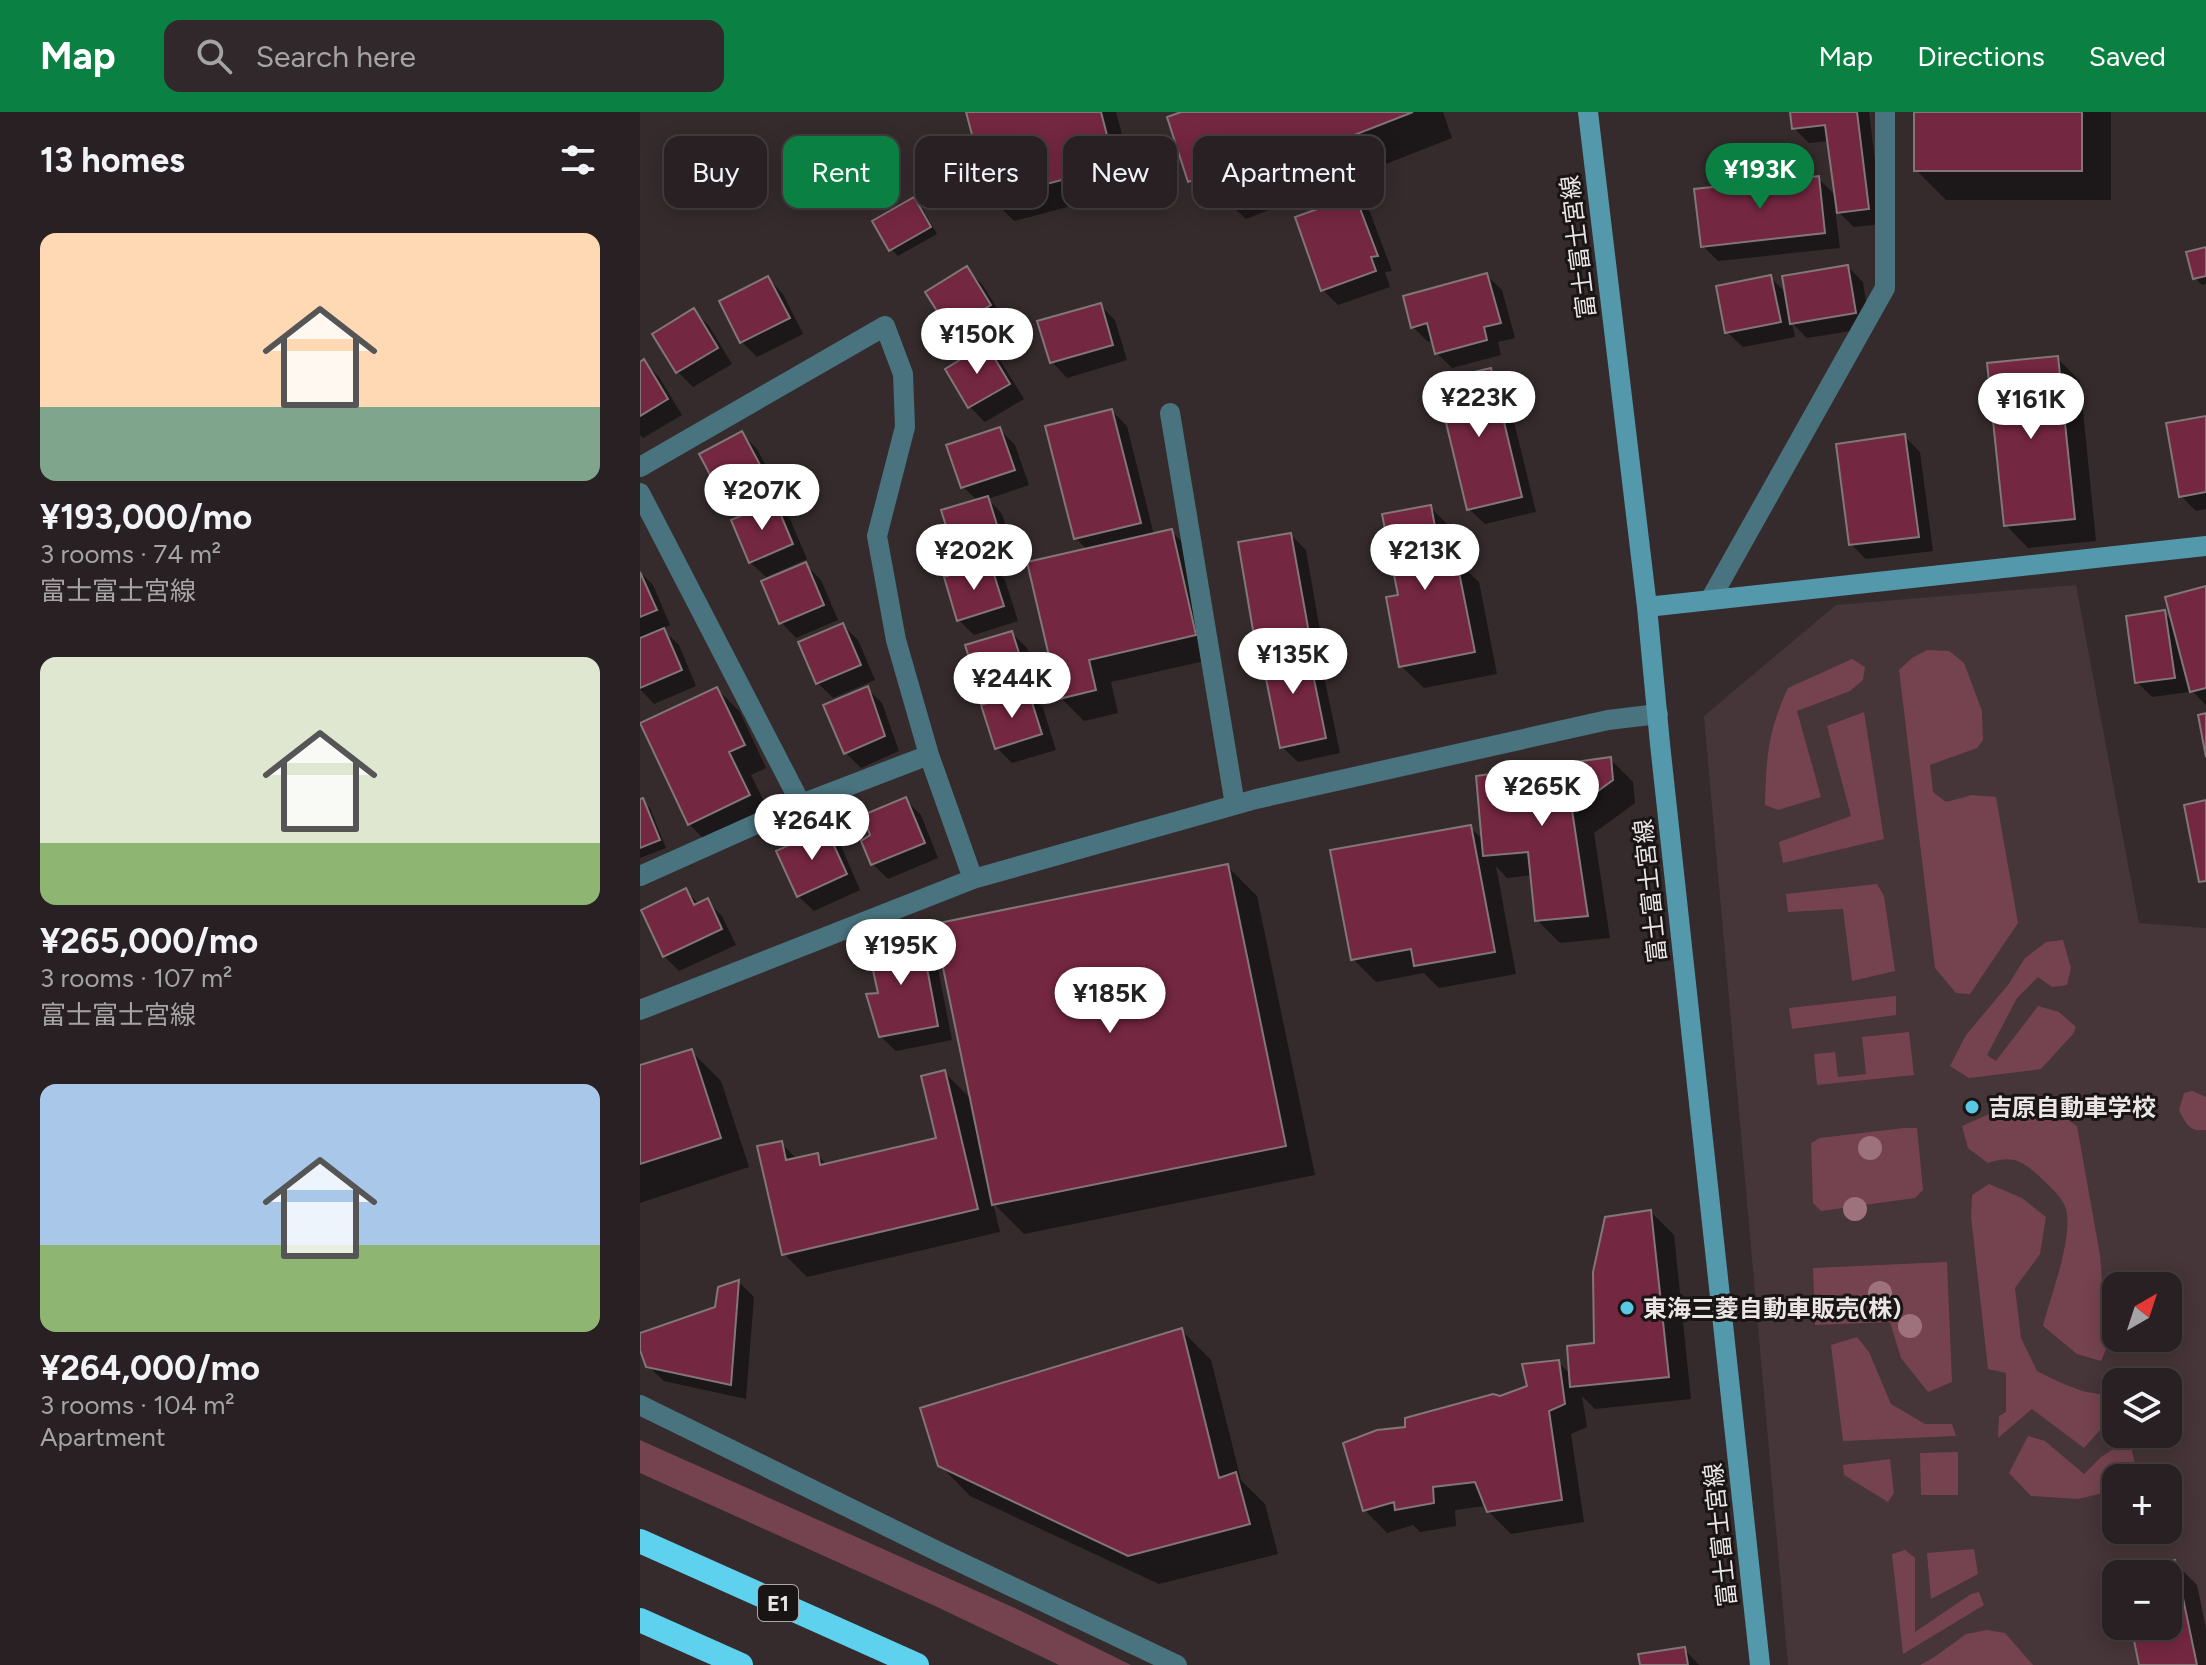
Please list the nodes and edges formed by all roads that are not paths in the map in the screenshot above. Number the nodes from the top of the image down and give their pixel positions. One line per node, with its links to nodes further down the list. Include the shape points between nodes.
1 (1588, 112): 8 (main road, 富士富士宮線)
2 (1885, 112): 7 (street, via 1885,288)
3 (1170, 413): 12 (street)
4 (640, 467): 10 (street, via 885,326 903,374 905,427 877,536 896,640)
5 (640, 493): 11 (street)
6 (2206, 546): 7 (main road)
7 (1710, 600): 8 (main road)
8 (1647, 607): 9 (main road, 富士富士宮線)
9 (1658, 714): 12 (street, via 1608,720); 22 (main road, 富士富士宮線)
10 (929, 755): 11 (street); 14 (street)
11 (801, 804): 13 (street)
12 (1235, 805): 14 (street)
13 (640, 876)
14 (973, 879): 15 (street)
15 (640, 1010)
16 (640, 1405): 21 (street)
17 (640, 1541): 20 (highway, E1)
18 (640, 1620): 19 (highway)
19 (741, 1665)
20 (917, 1665)
21 (1177, 1665)
22 (1760, 1665)

